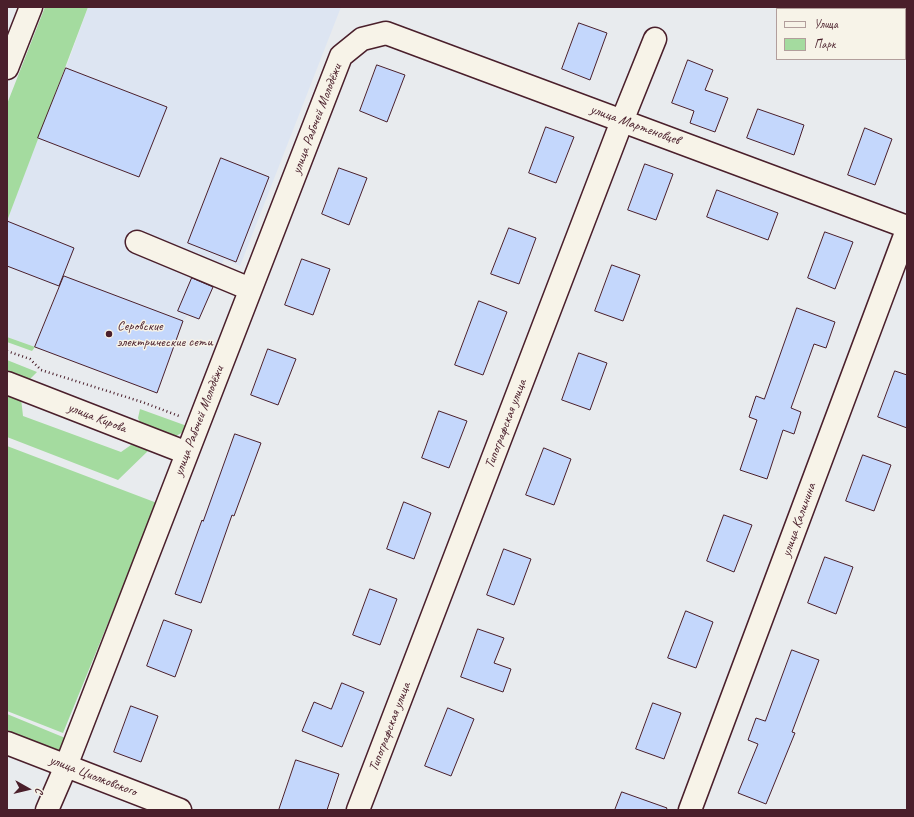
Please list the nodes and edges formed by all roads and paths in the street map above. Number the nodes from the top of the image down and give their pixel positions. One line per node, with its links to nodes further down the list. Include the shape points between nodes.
1 (31, 7): 2 (street)
2 (14, 28): 5 (street)
3 (362, 39): 6 (street, улица Мартеновцев, via 386,33); 9 (street, улица Рабочей Молодёжи, via 341,56)
4 (655, 39): 6 (street, Типографская улица)
5 (7, 68)
6 (622, 121): 7 (street, улица Мартеновцев); 18 (street, Типографская улица)
7 (907, 228): 19 (street, улица Калинина)
8 (137, 242): 9 (street)
9 (250, 290): 12 (street, улица Рабочей Молодёжи)
10 (7, 350): 12 (path, via 30,359 41,370)
11 (7, 383): 13 (street, улица Кирова)
12 (198, 423): 13 (street, улица Рабочей Молодёжи)
13 (187, 453): 15 (street, улица Рабочей Молодёжи)
14 (7, 743): 15 (street, улица Циолковского)
15 (66, 766): 16 (street, улица Рабочей Молодёжи); 17 (street, улица Циолковского)
16 (47, 810)
17 (180, 810)
18 (358, 810)
19 (690, 810)

